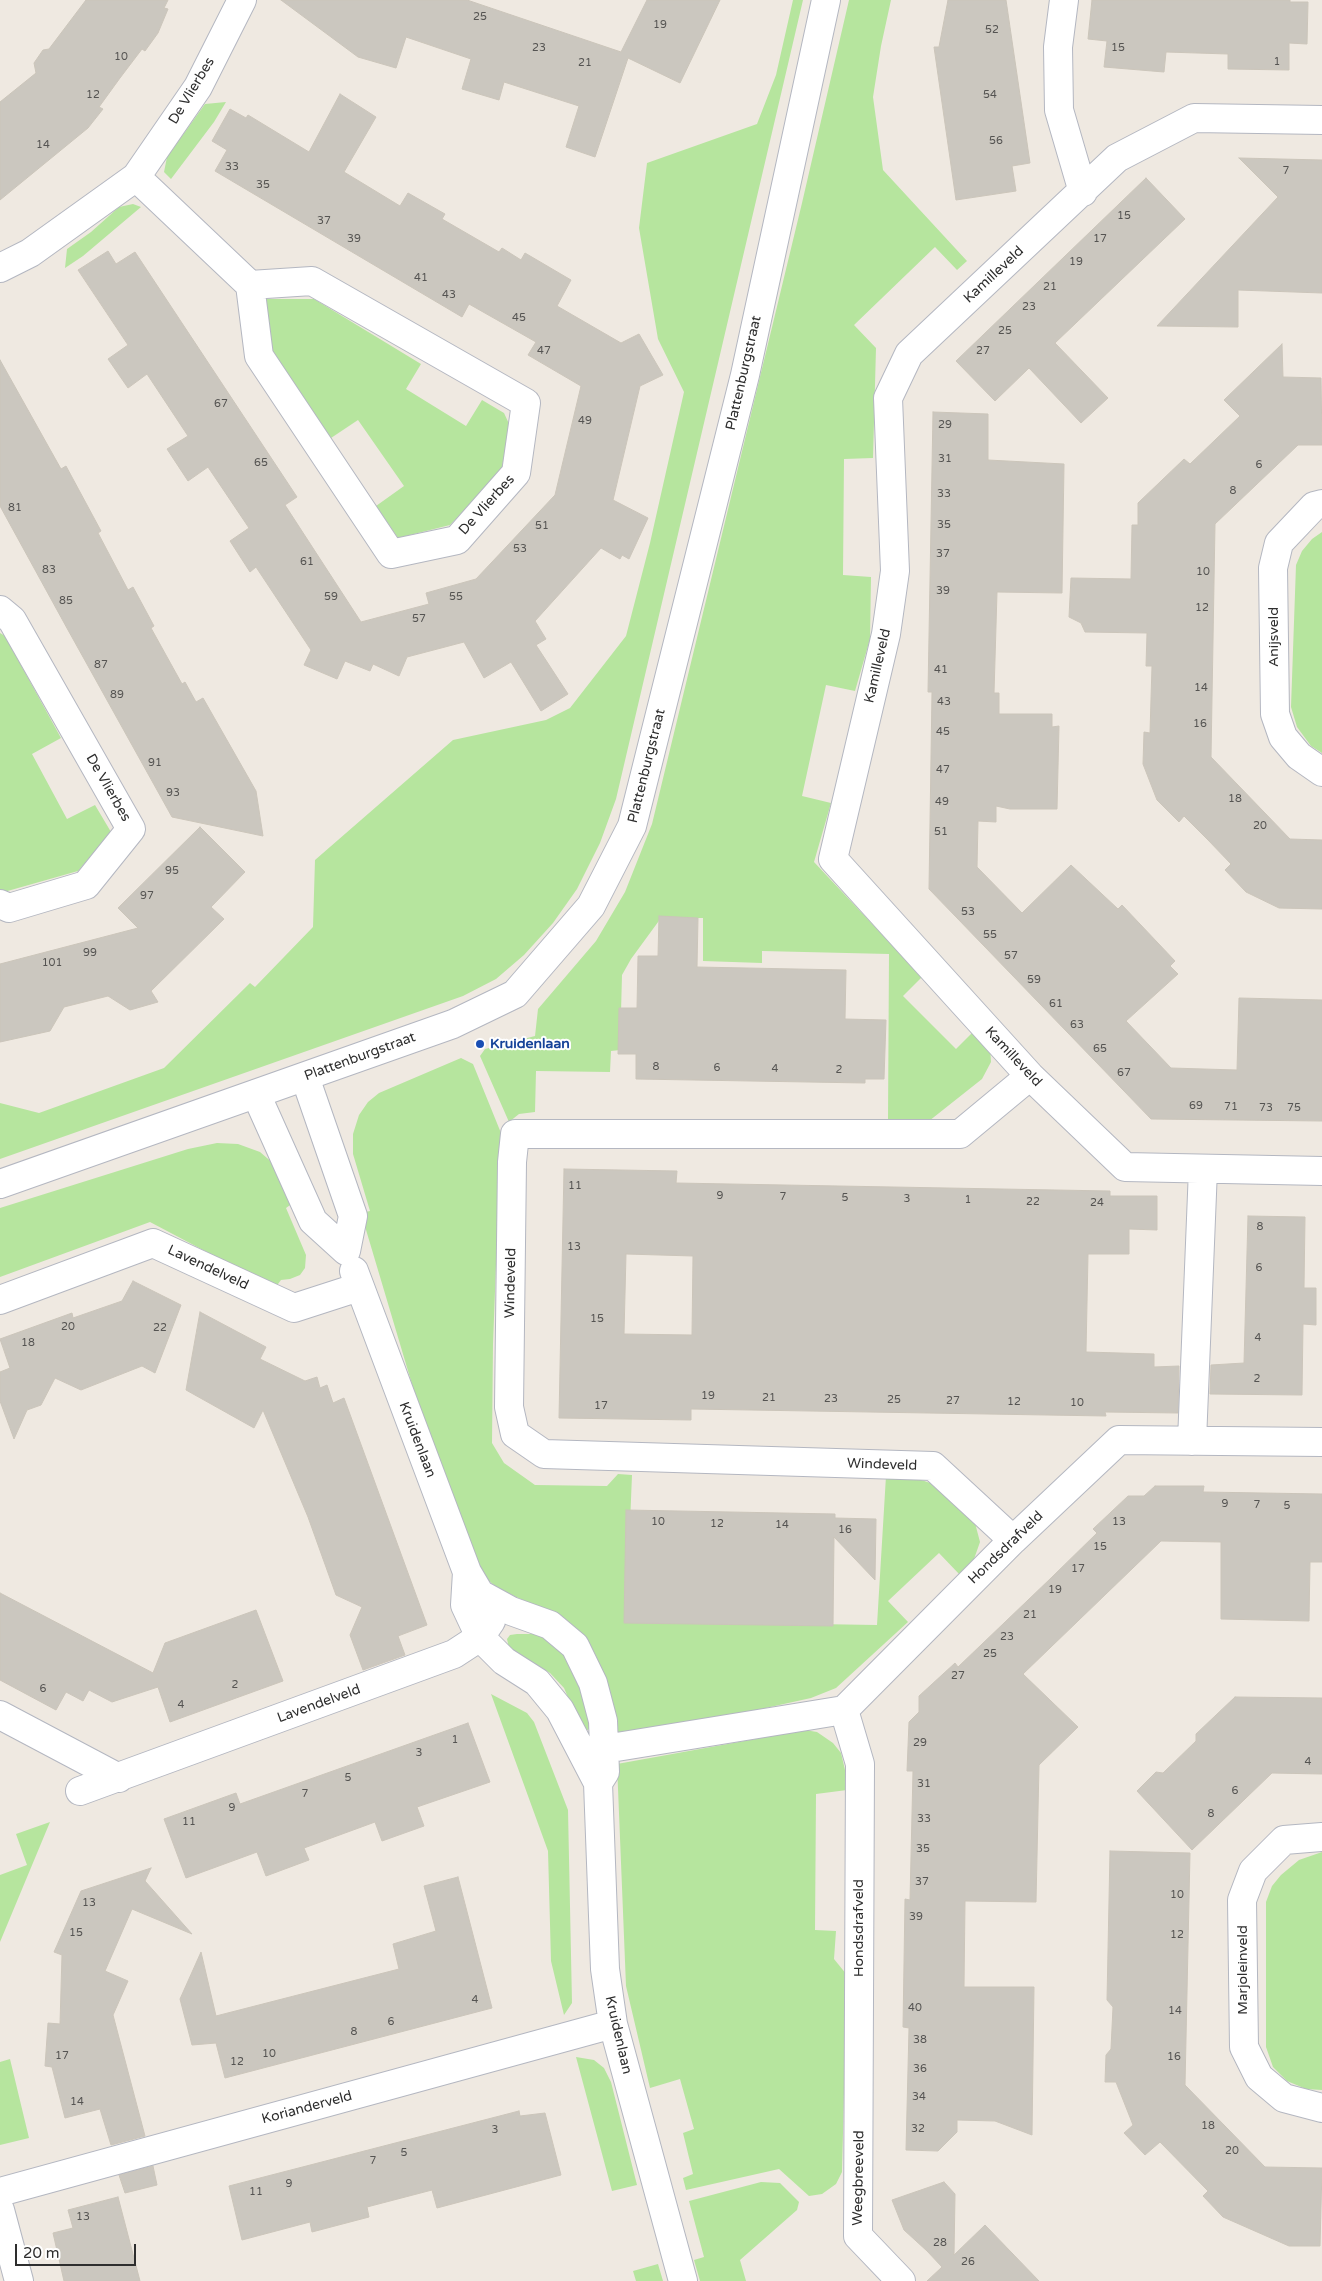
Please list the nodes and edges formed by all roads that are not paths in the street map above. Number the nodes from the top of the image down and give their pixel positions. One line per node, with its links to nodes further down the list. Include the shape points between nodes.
1 (242, 0): 5 (street, De Vlierbes, via 198,87)
2 (826, 0): 14 (street, Plattenburgstraat, via 745,375 632,826 591,906 515,994 453,1024)
3 (1064, 0): 6 (street, via 1058,47 1059,110)
4 (1322, 120): 6 (street, Kamilleveld, via 1194,118 1117,158)
5 (136, 177): 7 (street, De Vlierbes, via 30,253); 8 (street)
6 (1083, 192): 13 (street, Kamilleveld, via 909,354 888,398 895,572 886,634 833,858)
7 (0, 268)
8 (250, 286): 8 (street, De Vlierbes, via 259,356 391,554 457,540 516,473 526,403 312,281)
9 (1322, 504): 11 (street, Anijsveld, via 1314,506 1280,543 1273,568 1273,587 1275,714 1283,737 1299,756)
10 (0, 610): 12 (street, De Vlierbes, via 12,620 131,829 86,885 9,908)
11 (1322, 772)
12 (0, 904)
13 (1030, 1076): 16 (street, Kamilleveld, via 1125,1166); 24 (street, Windeveld, via 960,1134 515,1134 512,1162 509,1407 515,1434 544,1454 933,1466)
14 (305, 1077): 15 (street, Plattenburgstraat); 19 (street, via 353,1216)
15 (256, 1094): 18 (street, Plattenburgstraat); 19 (street, Kruidenlaan, via 313,1221)
16 (1203, 1169): 17 (street, Kamilleveld); 22 (street)
17 (1322, 1171)
18 (0, 1184)
19 (346, 1251): 20 (street, Kruidenlaan)
20 (360, 1287): 21 (street, Lavendelveld, via 294,1308 153,1244); 25 (street, Kruidenlaan)
21 (0, 1300)
22 (1192, 1441): 23 (street, Hondsdrafveld); 24 (street, Hondsdrafveld, via 1118,1440)
23 (1322, 1442)
24 (1013, 1540): 28 (street, Hondsdrafveld)
25 (467, 1572): 26 (street, Kruidenlaan, via 480,1594); 27 (street, Kruidenlaan, via 465,1605)
26 (502, 1606): 27 (street, Lavendelveld); 30 (street, Kruidenlaan, via 550,1626 575,1646 593,1683 603,1721)
27 (480, 1636): 30 (street, Kruidenlaan, via 504,1661 537,1682); 31 (street, Lavendelveld, via 454,1654)
28 (844, 1710): 30 (street); 35 (street, Hondsdrafveld, via 860,1764)
29 (0, 1715): 31 (street)
30 (593, 1751): 34 (street, Kruidenlaan, via 598,1783 605,1969)
31 (119, 1778): 32 (street, Lavendelveld)
32 (80, 1791)
33 (1322, 1837): 36 (street, Marjoleinveld, via 1284,1840 1253,1871 1242,1900 1242,1909 1244,2046 1259,2077 1284,2098)
34 (613, 2024): 37 (street, Korianderveld); 40 (street, Kruidenlaan)
35 (860, 2058): 41 (street, Weegbreeveld, via 858,2236)
36 (1322, 2108)
37 (0, 2192)
38 (0, 2210): 39 (street)
39 (19, 2281)
40 (683, 2281)
41 (901, 2281)

